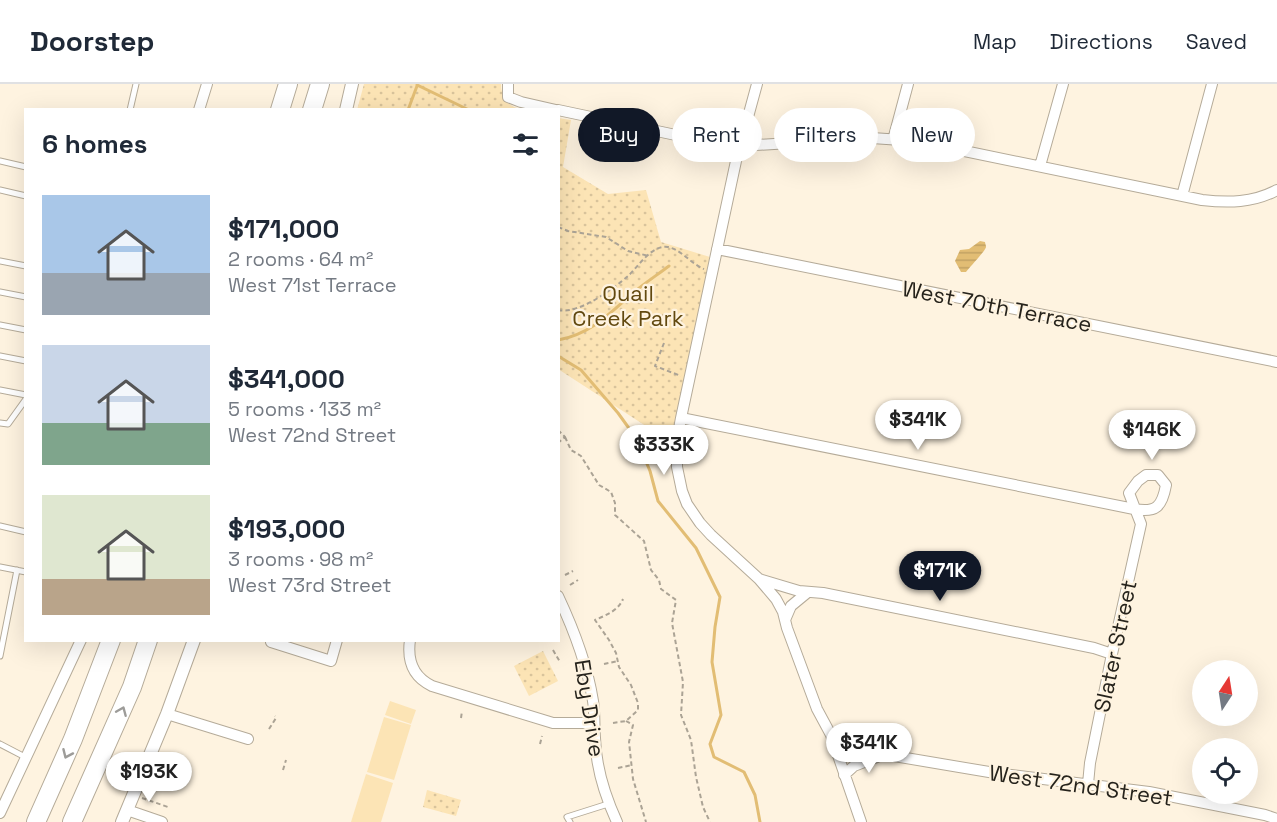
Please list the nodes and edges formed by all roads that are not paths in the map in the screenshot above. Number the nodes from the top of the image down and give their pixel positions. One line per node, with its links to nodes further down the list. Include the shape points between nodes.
1 (136, 84): 11 (lane)
2 (207, 84): 12 (street)
3 (288, 84): 13 (highway)
4 (320, 84): 14 (highway)
5 (352, 84): 15 (street)
6 (508, 84): 16 (street, via 508,97)
7 (757, 84): 17 (street)
8 (908, 84): 18 (street)
9 (1062, 84): 26 (street)
10 (1212, 84): 31 (street)
11 (130, 108)
12 (200, 108)
13 (281, 108)
14 (313, 108)
15 (346, 108)
16 (548, 108)
17 (750, 108)
18 (902, 108)
19 (560, 111): 20 (street)
20 (672, 134)
21 (890, 140): 22 (street)
22 (762, 145)
23 (975, 152): 26 (street)
24 (0, 161): 27 (lane)
25 (736, 162): 32 (street)
26 (1040, 166): 31 (street)
27 (24, 167)
28 (1277, 190): 31 (street, via 1249,200 1225,202)
29 (0, 191): 30 (lane)
30 (24, 196)
31 (1182, 196)
32 (717, 249): 41 (street, West 70th Terrace); 45 (street)
33 (0, 261): 34 (lane)
34 (24, 266)
35 (0, 292): 36 (lane)
36 (24, 297)
37 (0, 325): 38 (lane)
38 (24, 330)
39 (0, 356): 40 (lane)
40 (24, 361)
41 (1277, 362)
42 (0, 390): 43 (lane)
43 (24, 396)
44 (24, 400): 46 (lane, via 8,424)
45 (681, 418): 52 (street, via 677,467 687,504 711,535); 63 (street, Slater Street, via 1134,509 1141,524)
46 (0, 423)
47 (0, 526): 48 (lane)
48 (24, 532)
49 (0, 567): 50 (lane)
50 (17, 570): 51 (lane); 64 (lane)
51 (24, 572)
52 (759, 579): 53 (street); 55 (street, via 776,599)
53 (808, 592): 55 (street, via 791,606); 63 (street)
54 (560, 601): 66 (street, Eby Drive, via 580,647)
55 (785, 620): 67 (street, via 817,709)
56 (80, 642): 71 (street)
57 (110, 642): 78 (highway, one-way to 78)
58 (147, 642): 79 (highway, one-way to 58, via 132,687)
59 (193, 642): 65 (street)
60 (271, 642): 61 (street, via 331,661)
61 (336, 642)
62 (410, 642): 66 (street, via 413,668 423,681 443,690 553,723)
63 (1112, 654): 73 (street, Slater Street)
64 (0, 656)
65 (167, 714): 68 (street); 76 (street)
66 (594, 723): 74 (street, Eby Drive, via 597,758)
67 (831, 735): 70 (street, West 72nd Street); 72 (street)
68 (248, 739)
69 (0, 744): 71 (lane)
70 (884, 754): 72 (street, via 854,766); 73 (street, West 72nd Street)
71 (26, 757): 75 (street)
72 (844, 776): 83 (street)
73 (1088, 784): 77 (street, West 72nd Street, via 1169,795)
74 (608, 804): 81 (lane, via 567,817); 82 (street, Eby Drive)
75 (0, 813)
76 (125, 816): 80 (street)
77 (1277, 819)
78 (36, 822)
79 (72, 822)
80 (162, 822)
81 (570, 822)
82 (617, 822)
83 (861, 822)

